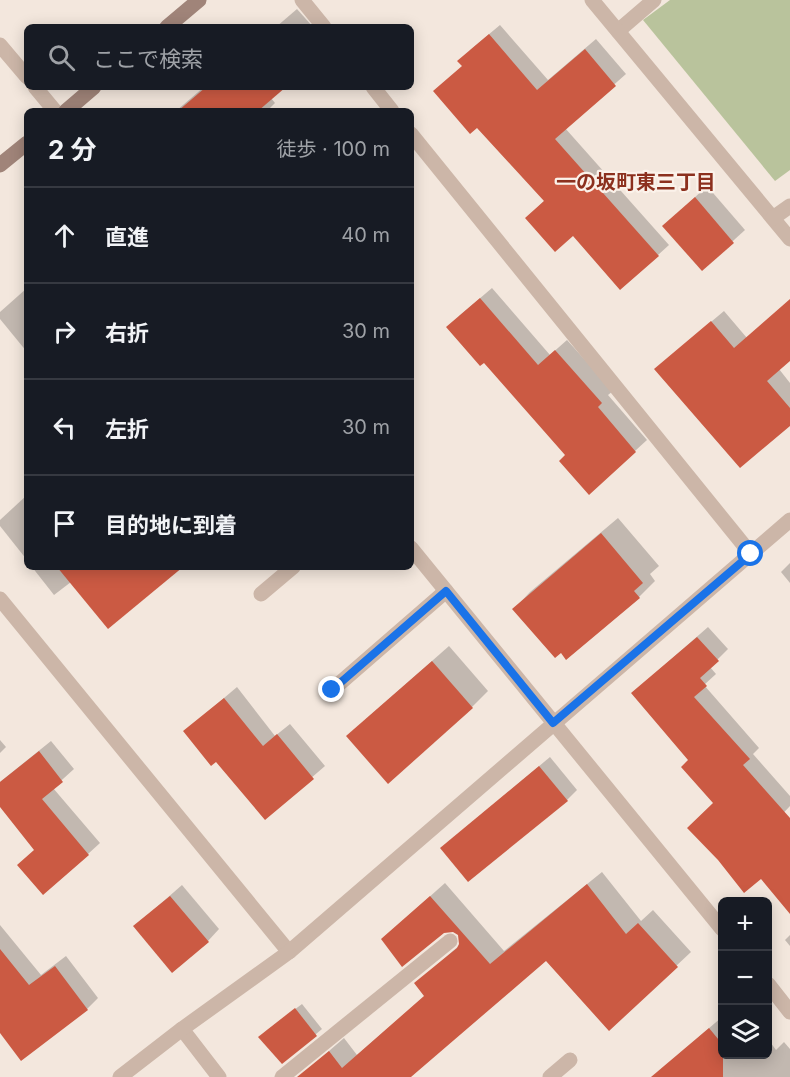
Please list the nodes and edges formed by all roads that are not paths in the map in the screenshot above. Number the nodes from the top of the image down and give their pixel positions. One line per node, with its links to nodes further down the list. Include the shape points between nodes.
1 (200, 0): 5 (street)
2 (302, 0): 6 (street)
3 (592, 0): 7 (street)
4 (654, 0): 7 (street)
5 (171, 24)
6 (322, 24)
7 (618, 31): 20 (street)
8 (0, 45): 9 (street)
9 (24, 73)
10 (38, 90): 13 (street)
11 (90, 90): 14 (street)
12 (375, 90): 15 (street)
13 (52, 108)
14 (70, 108)
15 (390, 108)
16 (414, 138): 24 (street)
17 (24, 145): 18 (street)
18 (0, 165)
19 (790, 206): 20 (street)
20 (773, 218): 21 (street)
21 (790, 239)
22 (790, 520): 24 (street)
23 (414, 553): 26 (street)
24 (751, 554): 30 (street)
25 (289, 570): 27 (street)
26 (446, 591): 29 (street); 30 (street)
27 (261, 594)
28 (0, 599): 33 (street)
29 (332, 690)
30 (553, 723): 31 (street); 33 (street)
31 (718, 923)
32 (450, 941): 40 (street)
33 (289, 952): 36 (street)
34 (772, 989): 35 (street)
35 (790, 1012)
36 (182, 1029): 38 (street); 39 (street)
37 (570, 1060): 41 (street)
38 (120, 1077)
39 (219, 1077)
40 (282, 1077)
41 (550, 1077)

